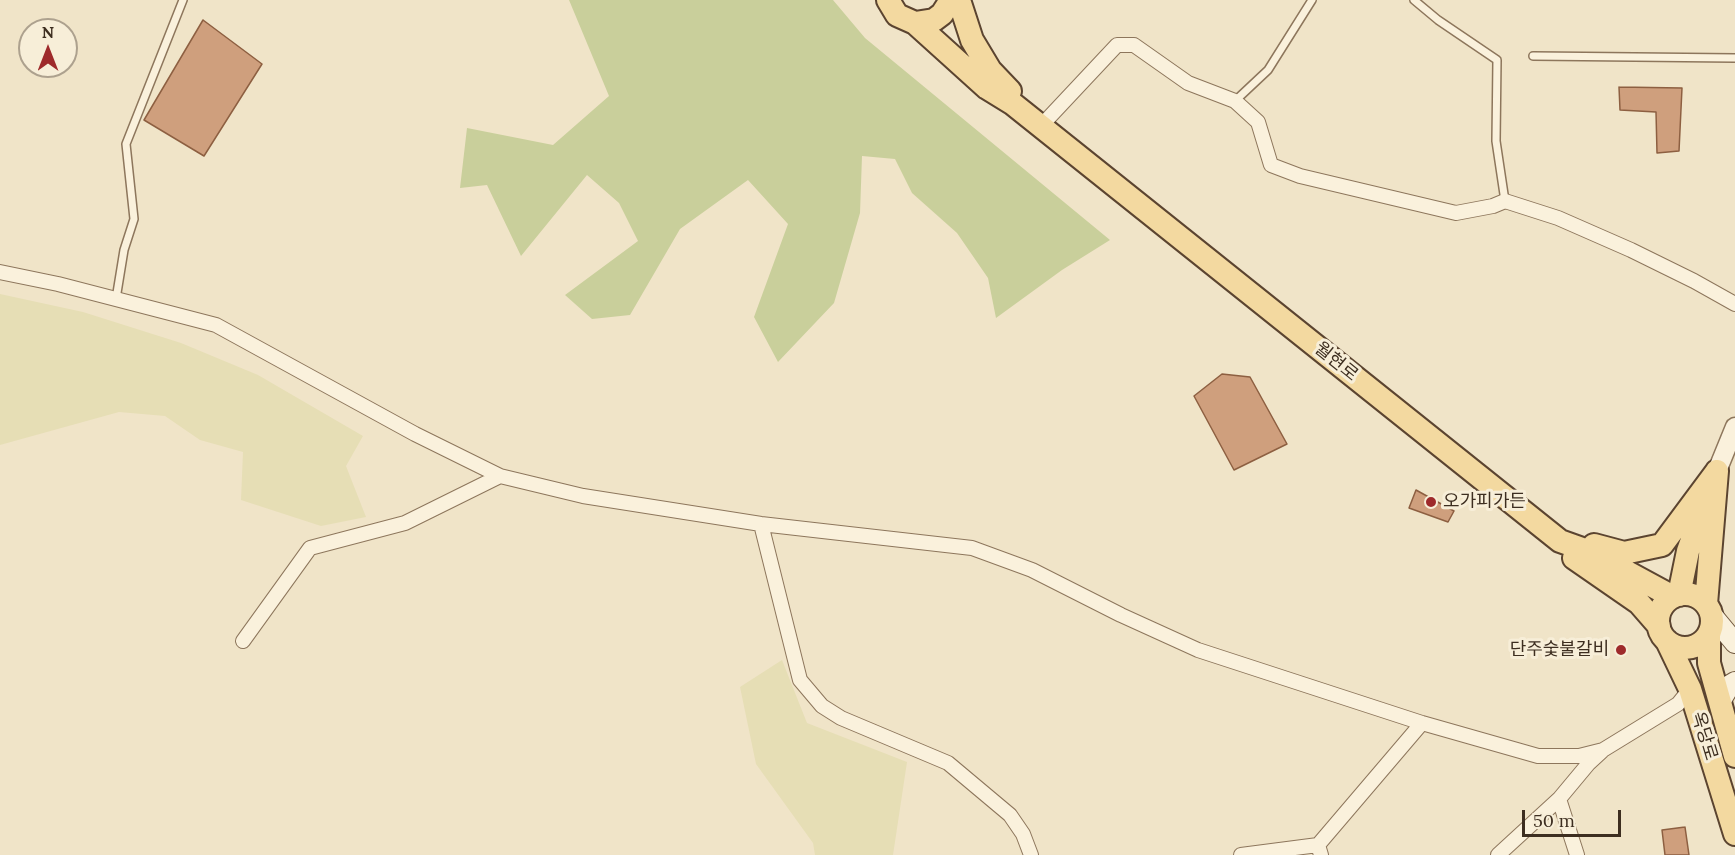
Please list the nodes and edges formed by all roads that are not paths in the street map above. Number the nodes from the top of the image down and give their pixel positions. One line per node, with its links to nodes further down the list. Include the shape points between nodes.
1 (183, 0): 15 (lane, via 126,144 134,219)
2 (951, 0): 7 (main road, via 934,20)
3 (959, 0): 11 (main road, via 972,40 990,70 1011,92)
4 (1312, 0): 10 (lane, via 1268,70)
5 (1414, 0): 13 (lane, via 1497,60 1496,141)
6 (885, 2): 7 (main road, 월현로, via 897,15)
7 (915, 23): 11 (main road, 월현로, via 987,88)
8 (1533, 56): 9 (lane)
9 (1735, 58)
10 (1235, 101): 12 (street, via 1188,83 1134,45 1118,45); 13 (street, via 1257,122 1271,165 1300,176 1456,213)
11 (1013, 104): 12 (main road, 월현로)
12 (1041, 126): 21 (main road, 월현로)
13 (1505, 201): 16 (street, via 1558,218)
14 (0, 272): 15 (street)
15 (116, 299): 19 (street, via 216,325)
16 (1735, 304)
17 (1735, 427): 18 (street)
18 (1717, 471): 21 (main road, via 1662,545 1624,553); 22 (main road); 23 (main road, 옥당로)
19 (500, 476): 20 (street, via 584,496); 25 (street, via 405,523 310,548)
20 (761, 524): 31 (street, via 972,548 1032,570 1198,650); 37 (street, via 800,680 822,706 842,718 948,763 1010,815)
21 (1560, 541): 22 (main road, 월현로); 24 (main road, 옥당로, via 1571,556 1639,603)
22 (1676, 596): 23 (main road, via 1692,595); 24 (main road, via 1661,609)
23 (1709, 617): 24 (main road, via 1704,640 1690,648 1674,645); 26 (main road); 27 (main road); 30 (main road, 옥당로, via 1709,663)
24 (1663, 633): 29 (main road, 옥당로)
25 (243, 641)
26 (1735, 643)
27 (1735, 654)
28 (1735, 682): 30 (main road)
29 (1690, 689): 32 (street, via 1678,704); 35 (main road, 옥당로)
30 (1719, 702): 33 (main road, 옥당로)
31 (1422, 723): 32 (street, via 1538,756 1579,756); 36 (street)
32 (1603, 750): 34 (street)
33 (1735, 756)
34 (1559, 799): 39 (street); 40 (street)
35 (1735, 834)
36 (1319, 850): 38 (street)
37 (1031, 855)
38 (1241, 855)
39 (1498, 855)
40 (1578, 855)

